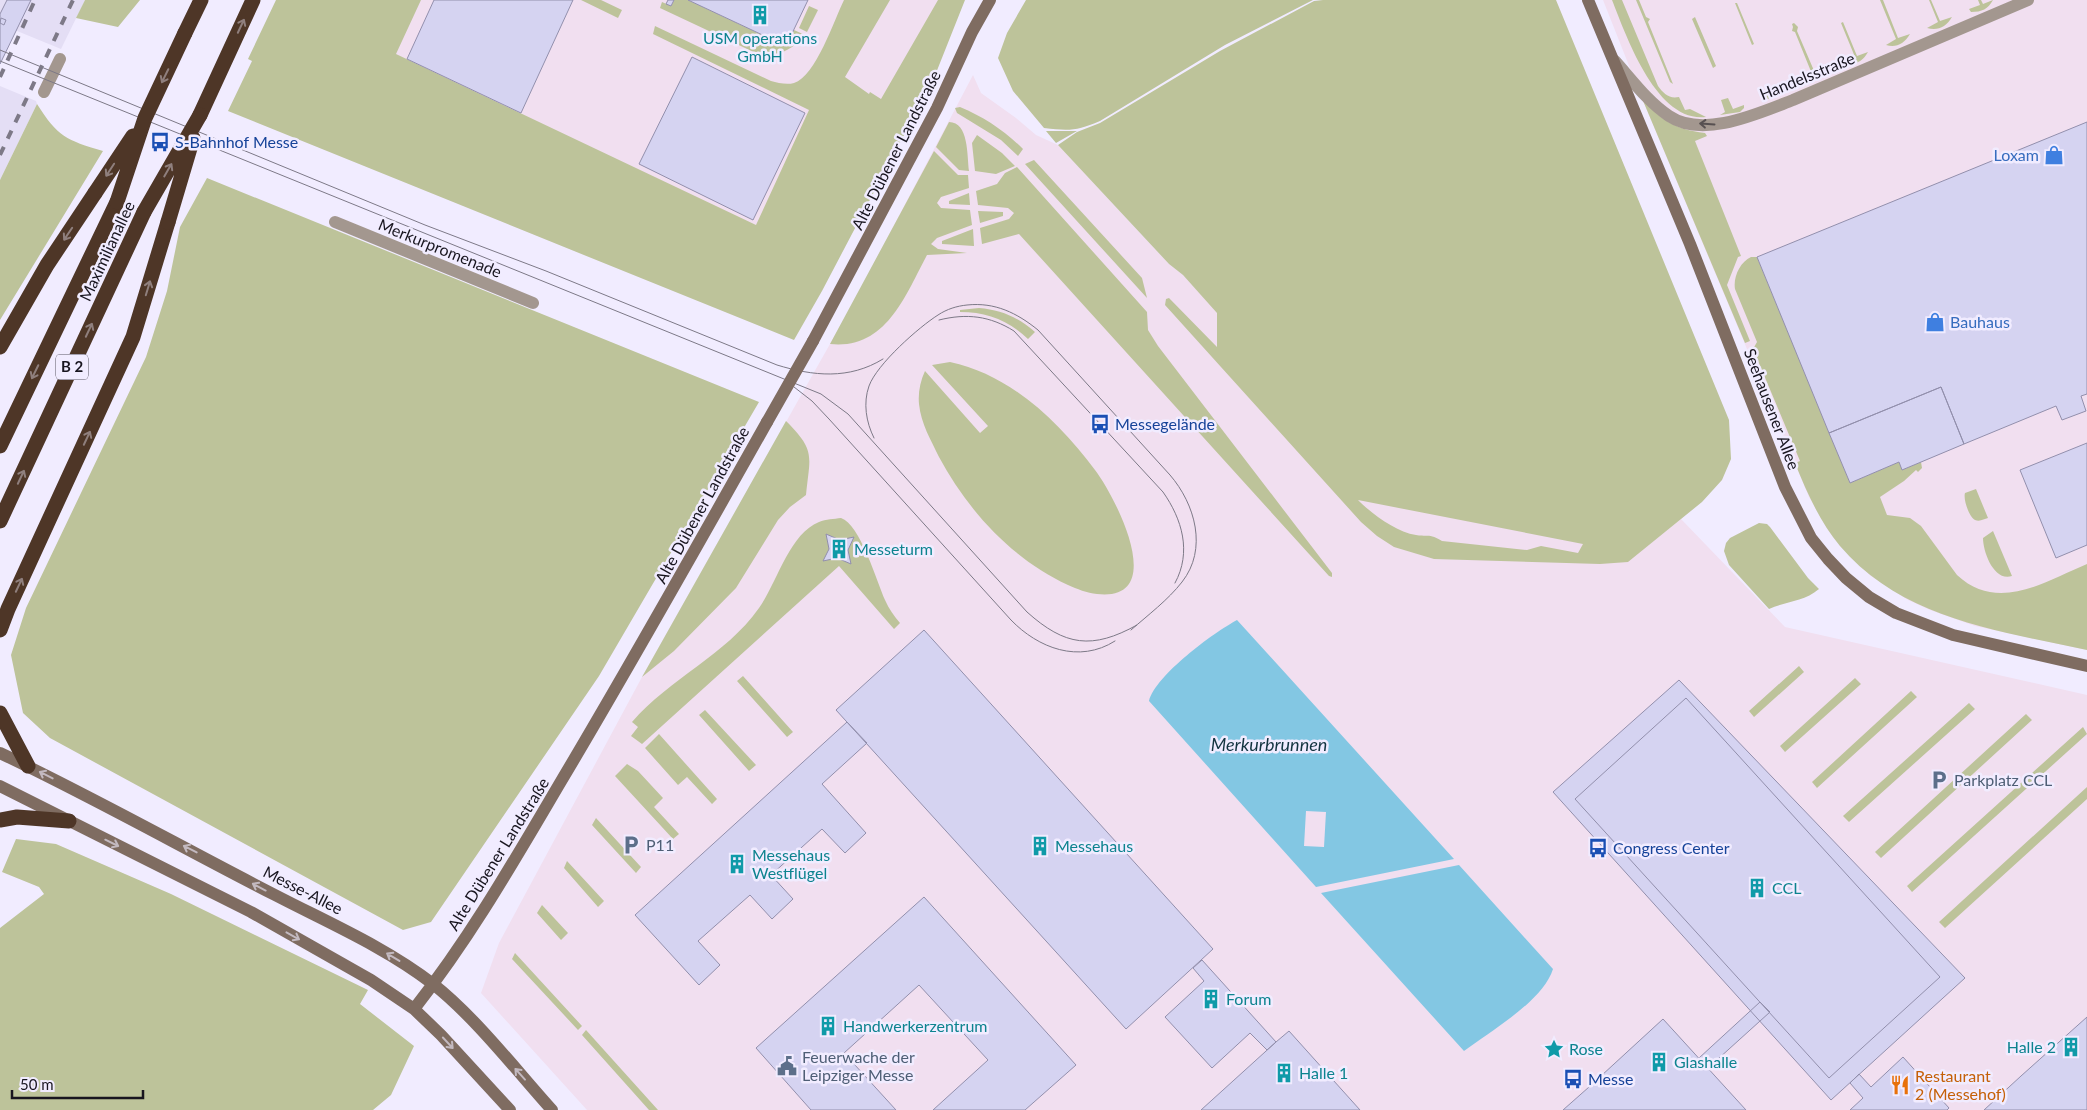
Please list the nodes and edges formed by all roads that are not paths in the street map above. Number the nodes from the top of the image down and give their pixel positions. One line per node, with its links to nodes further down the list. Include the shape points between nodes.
1 (201, 0): 10 (highway, Maximilianallee / B 2, one-way to 10, bridge)
2 (253, 0): 9 (highway, Maximilianallee / B 2, one-way to 2)
3 (990, 0): 24 (main road, Alte Dübener Landstraße, bridge, via 838,298 619,685 497,890)
4 (1588, 0): 6 (main road, Seehausener Allee)
5 (2028, 0): 6 (street, Handelsstraße, one-way to 6, via 1755,114 1716,125 1670,117)
6 (1611, 57): 17 (main road, Seehausener Allee, via 1690,244 1792,504 1811,538 1846,578 1896,613 1953,635)
7 (60, 58): 8 (street)
8 (44, 92)
9 (200, 115): 15 (highway, Maximilianallee / B 2, one-way to 9, bridge, via 144,212); 16 (highway, one-way to 9, bridge, via 134,337)
10 (145, 118): 13 (highway, one-way to 13, bridge, via 47,265); 14 (highway, Maximilianallee / B 2, one-way to 14, bridge, via 117,202)
11 (335, 222): 12 (street, Merkurpromenade)
12 (533, 303)
13 (0, 347)
14 (0, 446)
15 (0, 521)
16 (0, 630)
17 (2087, 666)
18 (0, 713): 20 (highway)
19 (0, 753): 20 (main road, Messe-Allee)
20 (28, 766): 24 (main road, Messe-Allee, one-way to 20, via 334,924)
21 (0, 786): 23 (main road)
22 (0, 820): 23 (highway, via 18,817)
23 (68, 821): 25 (main road, one-way to 25, via 251,912 371,980)
24 (433, 984): 25 (main road, Alte Dübener Landstraße); 27 (main road, Messe-Allee, one-way to 24, via 465,1014)
25 (414, 1009): 26 (main road, one-way to 26)
26 (510, 1110)
27 (552, 1110)

